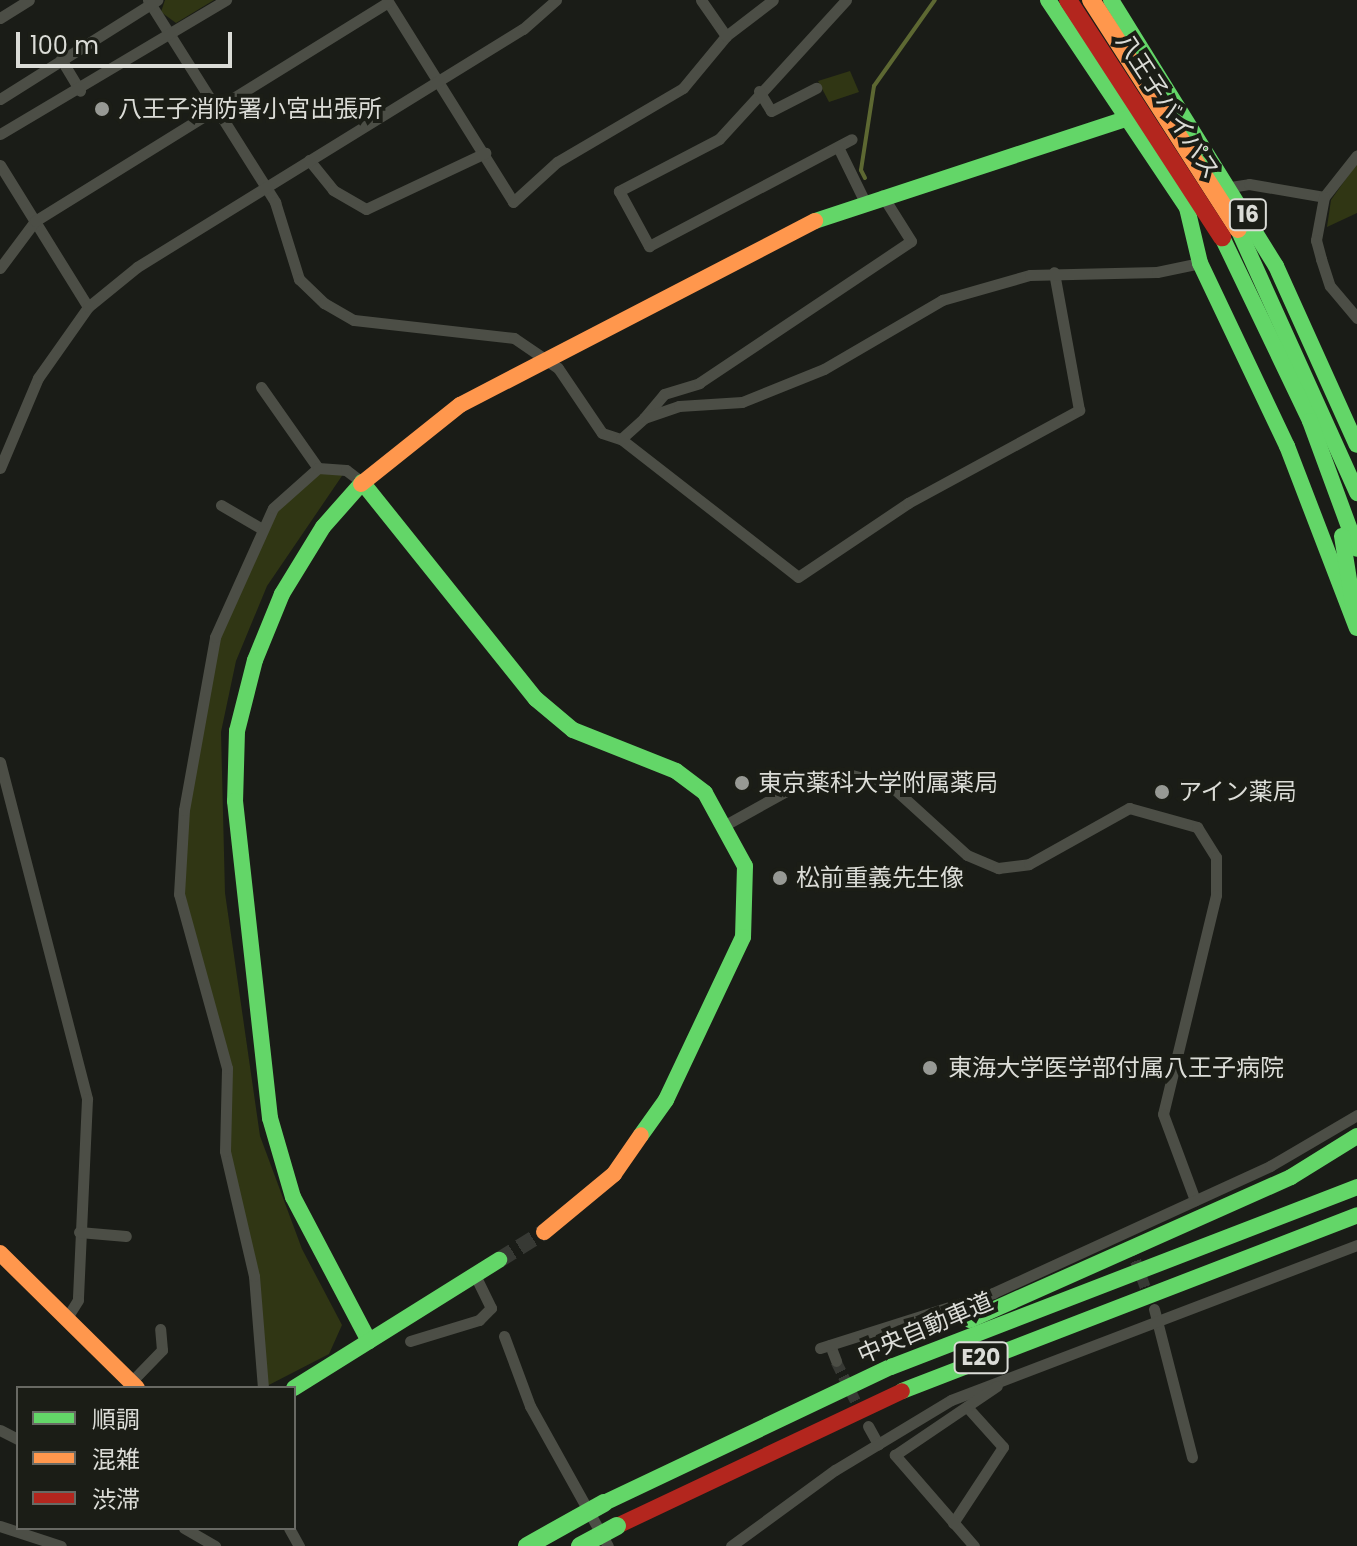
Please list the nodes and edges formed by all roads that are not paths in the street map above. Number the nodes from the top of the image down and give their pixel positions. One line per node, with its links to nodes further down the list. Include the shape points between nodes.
1 (29, 0): 13 (street)
2 (226, 0): 14 (street)
3 (556, 0): 17 (street)
4 (701, 0): 15 (street)
5 (773, 0): 15 (street)
6 (846, 0): 20 (street)
7 (1048, 0): 24 (main road)
8 (1068, 0): 38 (main road, 八王子バイパス / 16, bridge)
9 (1091, 0): 38 (main road, 八王子バイパス / 16, bridge)
10 (1111, 0): 21 (main road, 16)
11 (152, 1): 14 (street); 16 (street)
12 (387, 1): 17 (street); 23 (street)
13 (0, 18)
14 (170, 35): 19 (street); 23 (street)
15 (726, 36): 28 (street, via 683,88 557,162 513,202)
16 (61, 59): 19 (street); 22 (street)
17 (438, 79): 28 (street); 30 (street)
18 (816, 88): 20 (street, via 771,111)
19 (80, 91): 25 (street)
20 (759, 91): 27 (street, via 719,139 619,191 649,246)
21 (1177, 97): 24 (main road); 32 (main road, 16)
22 (0, 99)
23 (214, 111): 33 (street); 37 (street)
24 (1131, 118): 35 (main road); 36 (main road)
25 (0, 134)
26 (852, 139): 27 (street)
27 (838, 147): 35 (street)
28 (485, 153): 30 (street, via 366,209 333,190)
29 (1357, 155): 34 (street)
30 (309, 160): 33 (street)
31 (0, 165): 37 (street)
32 (1231, 184): 34 (street); 36 (street); 48 (main road, 16, via 1310,335)
33 (264, 186): 42 (street); 44 (street, via 283,217 299,279 324,303 354,320 514,338)
34 (1324, 197): 43 (street, via 1316,240 1321,259 1330,286)
35 (873, 198): 44 (main road); 46 (street, via 911,241 699,383 664,394)
36 (1187, 208): 39 (main road)
37 (35, 221): 40 (street); 42 (street)
38 (1230, 233): 51 (main road, 八王子バイパス / 16); 53 (main road, 八王子バイパス / 16)
39 (1200, 263): 41 (street, via 1157,272); 57 (main road, via 1287,446)
40 (0, 268)
41 (1054, 272): 46 (street, via 942,300 850,356 742,402 679,406); 47 (street, via 1079,410 908,503 798,577)
42 (88, 307): 49 (street, via 38,378)
43 (1357, 318)
44 (546, 359): 47 (street, via 602,433); 52 (main road, via 421,430)
45 (261, 387): 50 (street)
46 (644, 418): 47 (street)
47 (621, 439)
48 (1357, 445)
49 (0, 468)
50 (318, 468): 52 (street, via 346,470); 55 (street, via 273,508)
51 (1331, 476): 56 (main road, 八王子バイパス / 16); 57 (main road)
52 (362, 482): 59 (main road, via 552,714 598,743 676,771); 77 (main road, via 323,527 282,594 255,660 237,731 235,801 270,1118 293,1197)
53 (1357, 493)
54 (221, 505): 55 (street)
55 (262, 529): 82 (street, via 215,637 184,810 179,894 227,1068 225,1151 254,1276)
56 (1357, 549)
57 (1356, 629)
58 (0, 762): 65 (street, via 87,1099)
59 (727, 824): 63 (street, via 799,784 848,774 890,785 967,855 998,868 1029,864 1129,808 1197,827 1216,857 1216,895 1163,1114); 66 (main road, via 748,889 732,965 634,1149 593,1195)
60 (1357, 1115): 63 (street, via 1312,1145)
61 (1357, 1136): 88 (main road, via 1291,1177 767,1409)
62 (1357, 1187): 88 (main road, 中央自動車道 / E20, via 1021,1314)
63 (1195, 1200): 79 (street, via 993,1293 825,1346)
64 (1357, 1215): 95 (main road, 中央自動車道 / E20, bridge, via 960,1366)
65 (79, 1232): 67 (street); 73 (street, via 78,1300)
66 (544, 1232)
67 (126, 1236)
68 (1357, 1245): 74 (street)
69 (0, 1253): 73 (main road)
70 (499, 1260): 71 (main road)
71 (475, 1275): 77 (main road); 78 (street, via 491,1308 479,1320)
72 (1154, 1309): 74 (street)
73 (66, 1319): 81 (main road)
74 (1159, 1324): 80 (street, via 1095,1340); 87 (street)
75 (160, 1329): 81 (street, via 162,1350)
76 (504, 1336): 96 (street, via 530,1406)
77 (369, 1341): 83 (main road)
78 (410, 1341)
79 (836, 1361)
80 (1011, 1375): 84 (street); 86 (street)
81 (134, 1386)
82 (263, 1386)
83 (296, 1387)
84 (967, 1407): 89 (street, via 1003,1447); 89 (street, via 895,1455)
85 (868, 1426): 86 (street)
86 (878, 1444): 97 (street)
87 (1192, 1457)
88 (663, 1473): 94 (main road, 中央自動車道 / E20, bridge)
89 (953, 1523): 98 (street)
90 (0, 1526): 92 (street)
91 (187, 1530): 93 (street)
92 (61, 1546)
93 (215, 1546)
94 (527, 1546)
95 (580, 1546)
96 (608, 1546)
97 (731, 1546)
98 (974, 1546)

